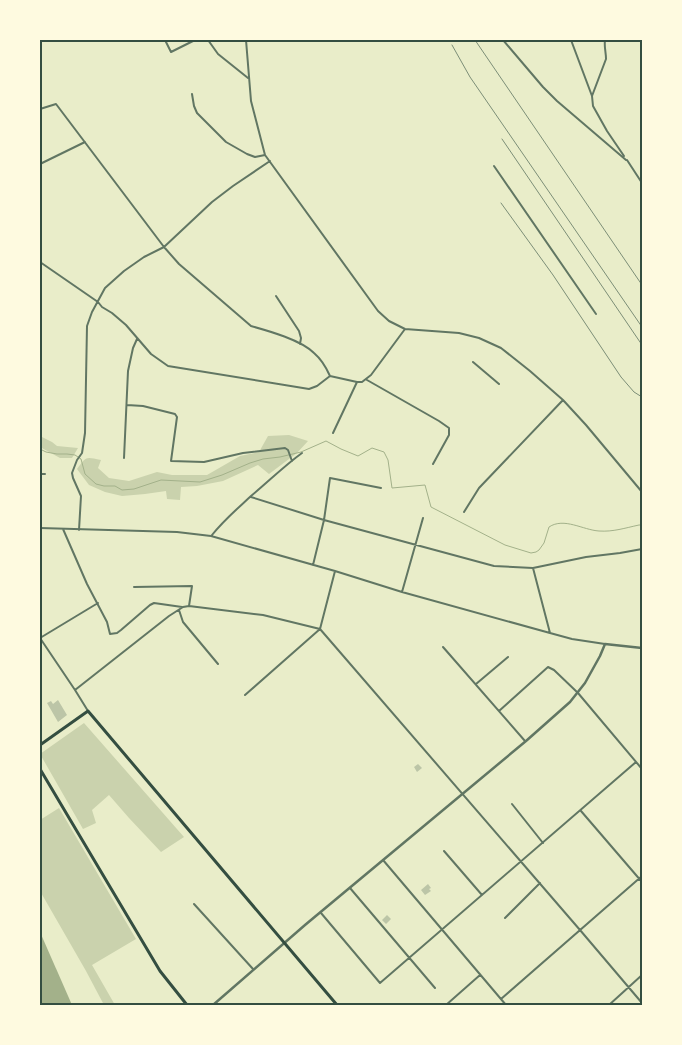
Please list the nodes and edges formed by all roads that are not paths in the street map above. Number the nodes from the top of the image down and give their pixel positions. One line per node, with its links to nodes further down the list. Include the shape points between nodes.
1 (165, 40): 2 (street, via 171,52)
2 (195, 40)
3 (208, 40): 8 (street, via 218,54)
4 (246, 40): 8 (street)
5 (504, 40): 14 (street, via 557,101)
6 (571, 40): 10 (street)
7 (605, 40): 10 (street, via 606,59)
8 (248, 78): 13 (street)
9 (192, 94): 13 (street, via 197,113 226,142 255,157)
10 (592, 96): 14 (street, via 597,114)
11 (40, 109): 12 (street, via 56,104)
12 (85, 142): 16 (street); 19 (street)
13 (266, 155): 15 (street)
14 (626, 160): 18 (street)
15 (270, 161): 19 (street, via 212,202); 24 (street, via 378,311 389,321)
16 (40, 164)
17 (494, 166): 23 (street)
18 (642, 183)
19 (164, 247): 22 (street, via 124,271 106,288); 26 (street, via 179,264 251,326)
20 (40, 262): 22 (street)
21 (276, 296): 26 (street, via 299,331)
22 (98, 302): 25 (street); 49 (street, via 88,326 82,453 72,473 81,496)
23 (596, 314)
24 (405, 328): 29 (street); 32 (street, via 460,334 502,348)
25 (138, 338): 28 (street, via 151,354 168,366 309,389); 33 (street, via 128,371)
26 (300, 344): 28 (street, via 316,354)
27 (473, 362): 31 (street)
28 (330, 376): 30 (street)
29 (367, 380): 30 (street); 38 (street, via 449,428 449,435)
30 (357, 382): 34 (street)
31 (499, 384)
32 (563, 400): 42 (street); 44 (street, via 480,488)
33 (126, 405): 36 (street); 37 (street, via 175,414 171,461 204,462 285,448)
34 (333, 433)
35 (302, 453): 37 (street)
36 (124, 458)
37 (291, 459): 43 (street)
38 (433, 464)
39 (40, 474): 40 (street)
40 (45, 474)
41 (381, 488): 46 (street, via 330,478)
42 (642, 492)
43 (251, 497): 46 (street); 50 (street)
44 (464, 512)
45 (423, 518): 51 (street)
46 (324, 520): 51 (street); 53 (street)
47 (40, 528): 48 (street)
48 (63, 530): 49 (street); 58 (street)
49 (79, 530): 50 (street)
50 (211, 536): 53 (street)
51 (416, 546): 54 (street, via 494,566); 57 (street)
52 (642, 548): 54 (street)
53 (313, 565): 55 (street)
54 (533, 568): 63 (street)
55 (335, 571): 57 (street); 62 (street)
56 (134, 587): 59 (street, via 192,586)
57 (402, 592): 63 (street)
58 (98, 603): 60 (street, via 110,634 122,630 154,603); 64 (street)
59 (189, 606): 60 (street); 62 (street, via 263,615)
60 (183, 607): 61 (street)
61 (179, 610): 69 (street, via 183,622); 71 (street)
62 (320, 629): 73 (street); 81 (street)
63 (550, 633): 65 (street)
64 (40, 638): 71 (street)
65 (606, 644): 67 (street); 72 (street)
66 (443, 647): 70 (street)
67 (642, 648)
68 (508, 657): 70 (street)
69 (218, 664)
70 (476, 684): 75 (street)
71 (75, 690): 74 (street)
72 (578, 693): 75 (street, via 548,667); 76 (street); 78 (street)
73 (245, 695)
74 (88, 711): 77 (main road); 98 (main road)
75 (500, 711): 76 (street)
76 (526, 741): 81 (street)
77 (40, 745)
78 (636, 762): 80 (street); 83 (street)
79 (40, 769): 107 (main road, via 160,971)
80 (642, 769)
81 (463, 793): 86 (street); 87 (street)
82 (512, 804): 84 (street)
83 (580, 811): 84 (street); 88 (street)
84 (543, 843): 87 (street)
85 (444, 851): 92 (street)
86 (383, 860): 91 (street); 96 (street)
87 (521, 862): 90 (street); 92 (street)
88 (641, 878): 89 (street); 97 (street)
89 (642, 882)
90 (540, 883): 95 (street); 97 (street)
91 (350, 888): 94 (street); 99 (street)
92 (482, 895): 96 (street)
93 (194, 904): 100 (street)
94 (321, 912): 98 (street); 99 (street, via 380,983)
95 (504, 918)
96 (442, 930): 99 (street); 101 (street)
97 (580, 930): 103 (street); 105 (street)
98 (284, 943): 100 (street); 109 (main road)
99 (410, 958): 104 (street)
100 (253, 969): 108 (street)
101 (481, 975): 105 (street); 110 (street)
102 (642, 975): 103 (street)
103 (629, 987): 106 (street); 112 (street)
104 (436, 988)
105 (501, 999): 111 (street)
106 (642, 1003)
107 (187, 1005)
108 (213, 1005)
109 (337, 1005)
110 (446, 1005)
111 (506, 1005)
112 (609, 1005)

